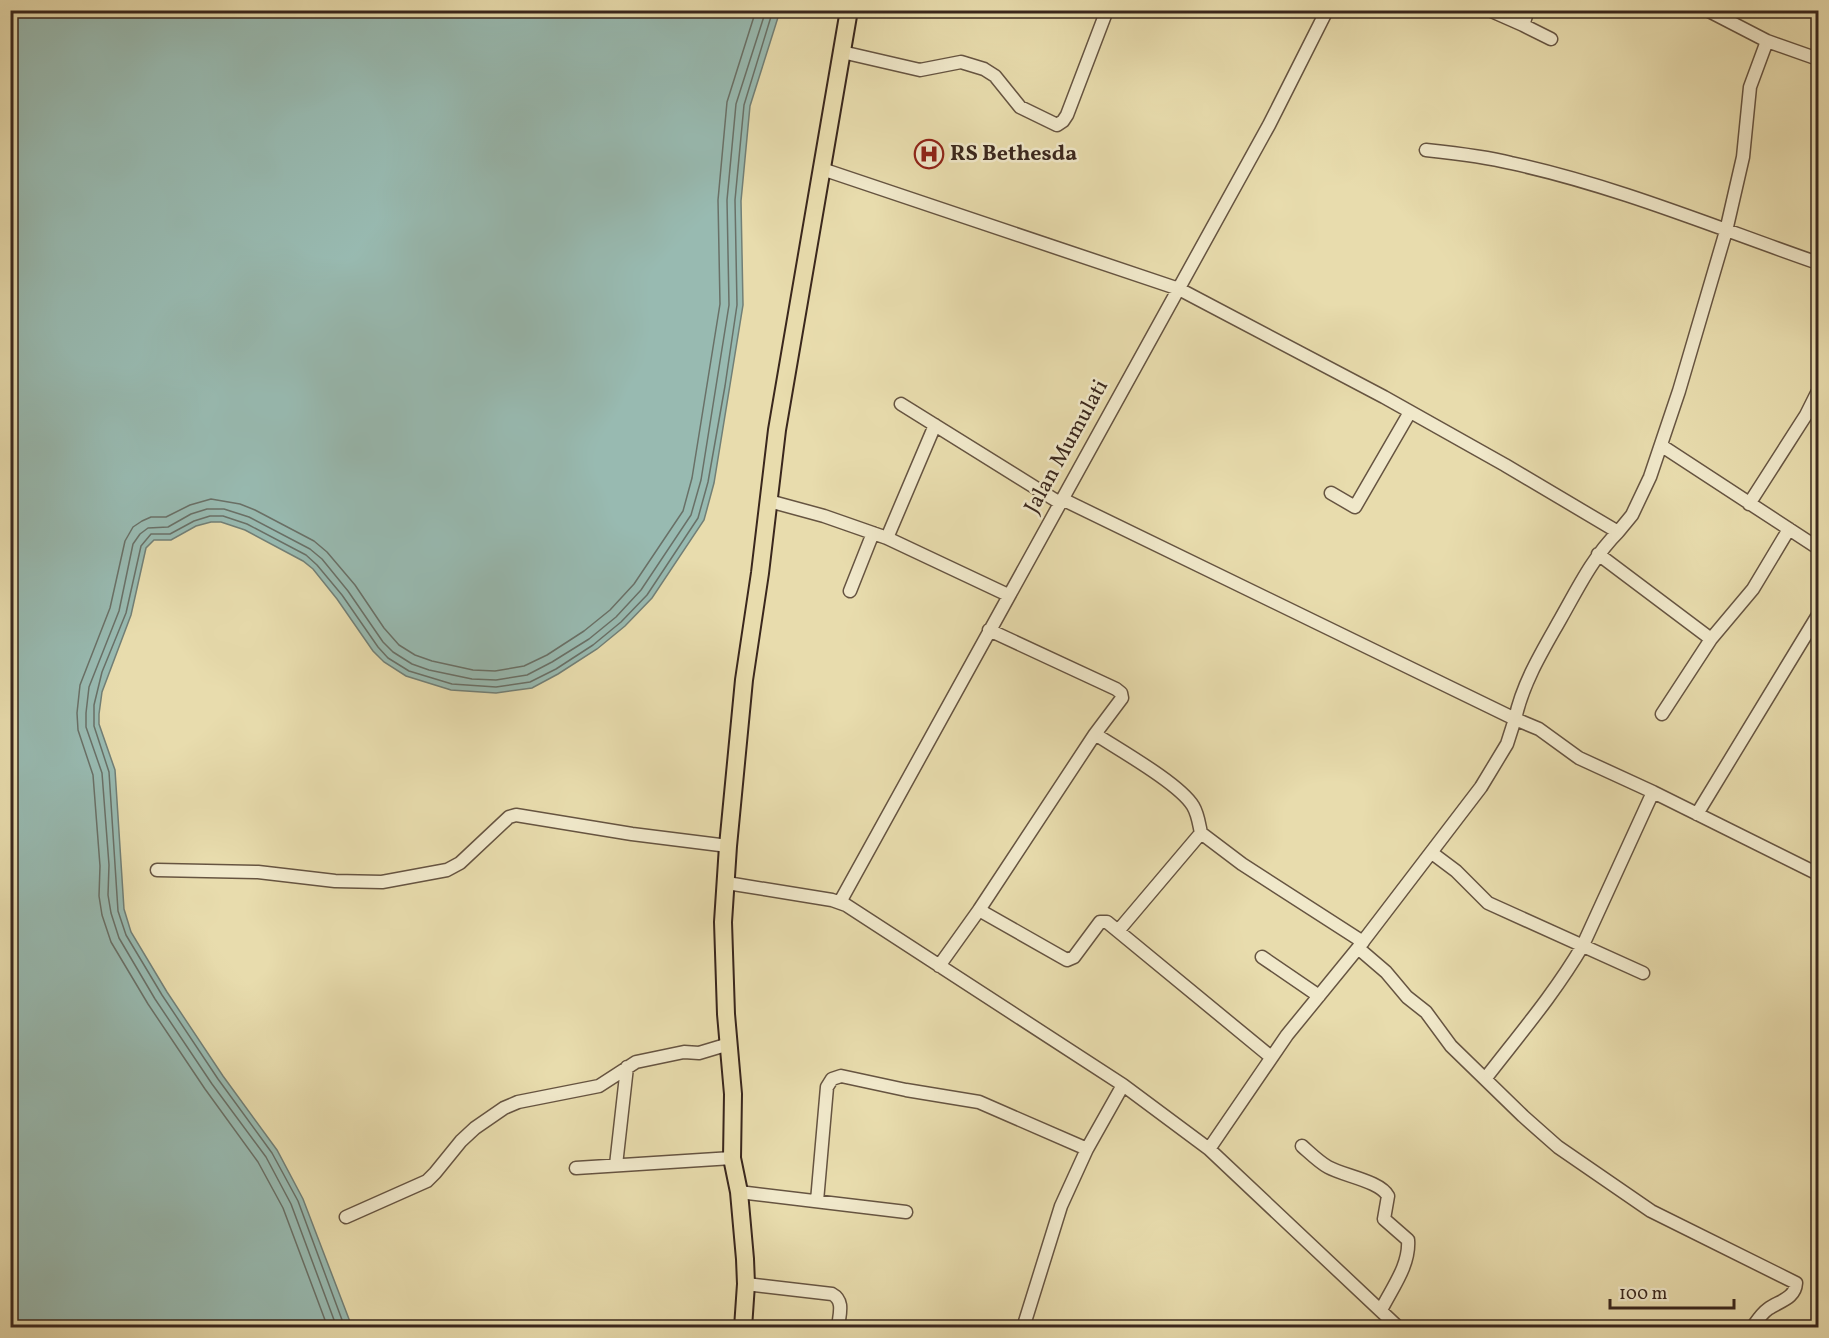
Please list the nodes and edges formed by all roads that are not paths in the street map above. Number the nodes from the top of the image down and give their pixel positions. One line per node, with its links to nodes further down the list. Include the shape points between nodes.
1 (849, 10): 10 (highway)
2 (1107, 10): 10 (street, via 1067,115 1057,124 1020,107 995,76 984,69 961,62 920,70)
3 (1327, 10): 16 (street, Jalan Mumulati)
4 (1489, 10): 7 (street)
5 (1528, 10): 7 (street)
6 (1707, 10): 9 (street)
7 (1523, 26): 8 (street)
8 (1551, 39)
9 (1767, 42): 11 (street); 14 (street, via 1750,87 1743,157)
10 (842, 52): 13 (highway)
11 (1818, 59)
12 (1426, 150): 14 (street, via 1472,155 1611,189)
13 (822, 169): 16 (street); 23 (highway, via 777,430)
14 (1726, 231): 15 (street); 21 (street)
15 (1818, 263)
16 (1179, 289): 19 (street); 24 (street, Jalan Mumulati)
17 (1818, 391): 25 (street)
18 (901, 404): 20 (street)
19 (1410, 412): 22 (street, via 1355,507); 27 (street)
20 (935, 425): 24 (street); 29 (street)
21 (1662, 446): 25 (street); 27 (street, via 1639,502)
22 (1331, 493)
23 (769, 501): 28 (street); 43 (highway, via 744,680)
24 (1061, 501): 33 (street, Jalan Mumulati); 38 (street)
25 (1749, 504): 26 (street)
26 (1789, 529): 30 (street); 36 (street, via 1754,589)
27 (1618, 532): 31 (street)
28 (873, 533): 29 (street); 32 (street)
29 (887, 538): 33 (street)
30 (1818, 548)
31 (1598, 554): 36 (street); 38 (street, via 1527,681)
32 (850, 591)
33 (1008, 595): 35 (street, Jalan Mumulati)
34 (1818, 615): 41 (street)
35 (989, 630): 39 (street, via 1121,693); 48 (street, Jalan Mumulati)
36 (1711, 639): 37 (street)
37 (1662, 714)
38 (1515, 718): 40 (street, via 1539,729 1579,758); 44 (street, via 1497,761)
39 (1095, 734): 42 (street, via 1184,796 1193,806); 49 (street)
40 (1653, 792): 41 (street); 52 (street)
41 (1697, 814): 46 (street)
42 (1201, 833): 50 (street); 51 (street)
43 (728, 846): 45 (street, via 516,815 453,868 409,879 367,882 258,872); 47 (highway)
44 (1432, 853): 51 (street); 52 (street, via 1488,903)
45 (157, 870)
46 (1818, 874)
47 (727, 882): 48 (street); 57 (highway, via 723,921)
48 (840, 902): 54 (street)
49 (980, 910): 50 (street, via 1067,960 1074,957 1100,922 1107,922); 54 (street)
50 (1118, 931): 58 (street)
51 (1360, 945): 56 (street); 60 (street)
52 (1583, 945): 55 (street); 60 (street)
53 (1262, 957): 56 (street)
54 (939, 966): 61 (street)
55 (1643, 974)
56 (1318, 996): 58 (street)
57 (729, 1044): 59 (street); 65 (highway)
58 (1272, 1057): 64 (street)
59 (627, 1067): 66 (street); 71 (street, via 599,1086 525,1100 504,1108 468,1134 427,1181)
60 (1485, 1079): 78 (street, via 1558,1147 1651,1211 1796,1283 1787,1298 1769,1308)
61 (1123, 1085): 63 (street); 64 (street)
62 (1302, 1146): 73 (street, via 1328,1167 1386,1191 1384,1219 1408,1240 1409,1250)
63 (1087, 1149): 69 (street, via 979,1102 841,1076 832,1079 827,1087); 76 (street, via 1061,1206)
64 (1209, 1149): 73 (street)
65 (732, 1158): 66 (street); 68 (highway)
66 (616, 1165): 67 (street)
67 (576, 1168)
68 (739, 1192): 69 (street); 72 (highway)
69 (817, 1201): 70 (street)
70 (906, 1212)
71 (346, 1217)
72 (746, 1284): 74 (highway); 75 (street, via 832,1294 840,1303)
73 (1381, 1310): 77 (street)
74 (743, 1328)
75 (838, 1328)
76 (1023, 1328)
77 (1399, 1328)
78 (1752, 1328)

